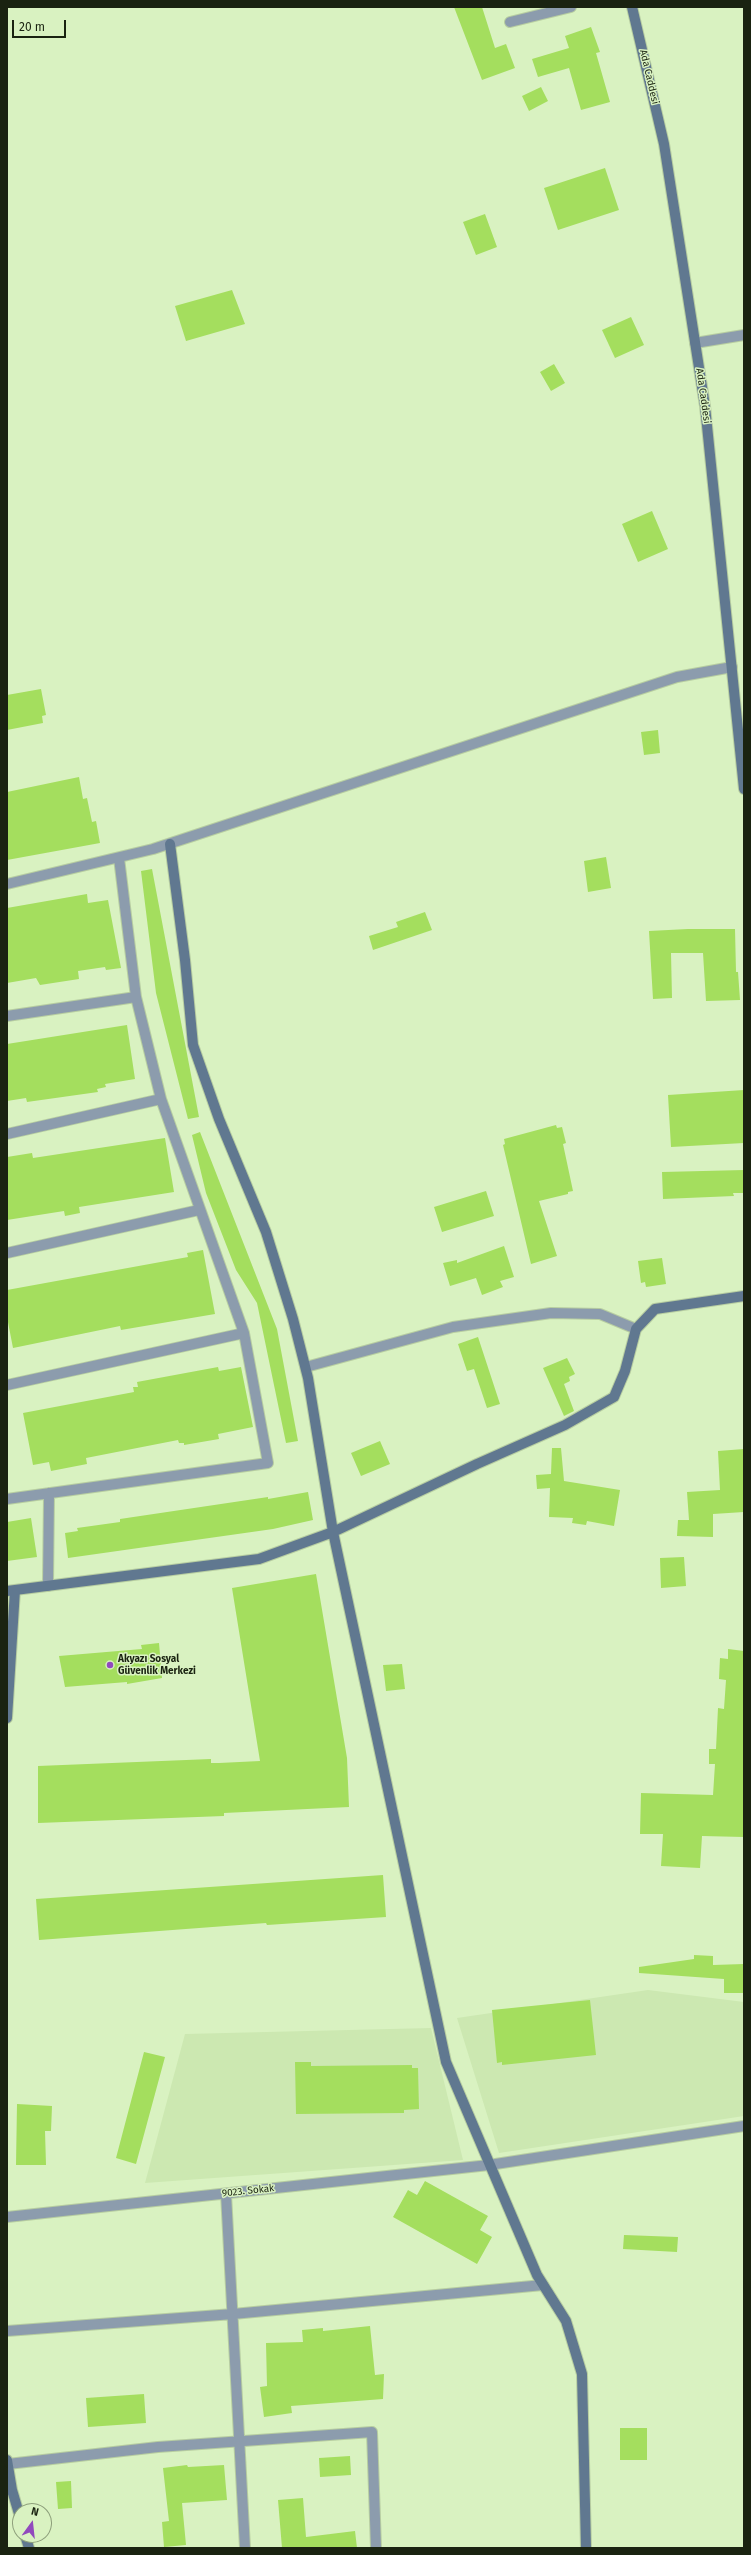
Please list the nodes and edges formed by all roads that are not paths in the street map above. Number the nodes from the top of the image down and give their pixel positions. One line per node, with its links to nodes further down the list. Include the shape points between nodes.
1 (571, 7): 3 (street)
2 (632, 7): 5 (main road, Ada Caddesi, via 664,144)
3 (510, 22)
4 (744, 334): 5 (street)
5 (696, 343): 6 (main road, Ada Caddesi)
6 (732, 667): 7 (main road, Ada Caddesi); 8 (street, via 677,677)
7 (744, 789)
8 (170, 844): 9 (street); 20 (main road, via 193,1045 266,1232)
9 (119, 858): 10 (street); 11 (street)
10 (7, 884)
11 (136, 997): 12 (street); 13 (street)
12 (7, 1016)
13 (161, 1099): 14 (street); 15 (street)
14 (7, 1134)
15 (198, 1210): 16 (street); 19 (street)
16 (7, 1253)
17 (744, 1296): 18 (main road, via 655,1309)
18 (636, 1329): 20 (street, via 600,1314 551,1313 453,1327); 24 (main road, via 625,1371 614,1397 565,1426)
19 (244, 1333): 21 (street); 22 (street, via 268,1463)
20 (306, 1367): 24 (main road)
21 (7, 1384)
22 (49, 1493): 23 (street); 25 (street)
23 (7, 1499)
24 (333, 1532): 25 (main road, via 259,1559); 29 (main road, via 446,2062)
25 (48, 1586): 26 (main road)
26 (11, 1590): 27 (main road)
27 (7, 1718)
28 (744, 2126): 29 (street, 9023. Sokak)
29 (489, 2165): 30 (street, 9023. Sokak); 32 (main road)
30 (226, 2194): 31 (street, 9023. Sokak); 33 (street)
31 (7, 2217)
32 (543, 2285): 33 (street); 41 (main road, via 566,2321 582,2374)
33 (233, 2314): 34 (street); 35 (street)
34 (7, 2331)
35 (240, 2440): 36 (street); 39 (street); 40 (street, via 372,2432)
36 (7, 2462): 37 (main road)
37 (9, 2491): 38 (main road)
38 (14, 2503)
39 (245, 2548)
40 (376, 2548)
41 (586, 2548)

